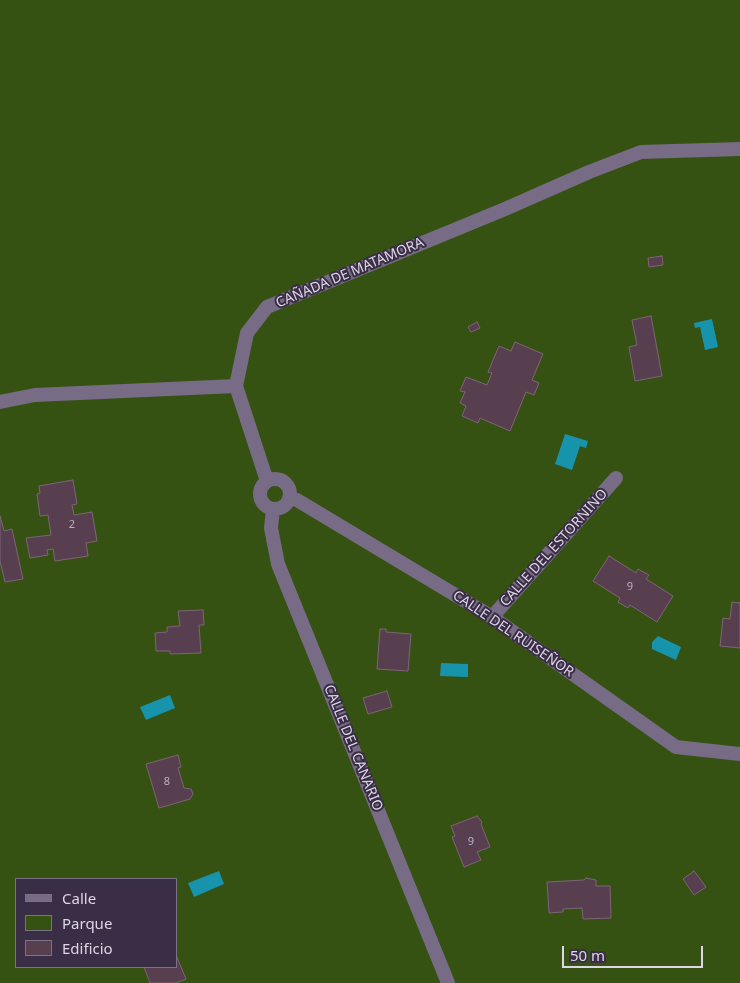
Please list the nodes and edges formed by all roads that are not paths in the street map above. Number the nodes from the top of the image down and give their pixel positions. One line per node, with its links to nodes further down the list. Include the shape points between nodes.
1 (740, 149): 2 (street, CAÑADA DE MATAMORA, via 641,152 267,307 247,333)
2 (236, 386): 3 (street, via 35,395); 5 (street)
3 (0, 402)
4 (616, 478): 8 (street, CALLE DEL ESTORNINO)
5 (267, 481): 6 (street, via 281,480 286,485); 7 (street, via 260,497)
6 (289, 498): 7 (street, via 286,504); 8 (street, CALLE DEL RUISEÑOR)
7 (273, 509): 10 (street, CALLE DEL CANARIO, via 271,528 278,564)
8 (492, 617): 9 (street, CALLE DEL RUISEÑOR, via 676,747)
9 (740, 754)
10 (448, 983)

